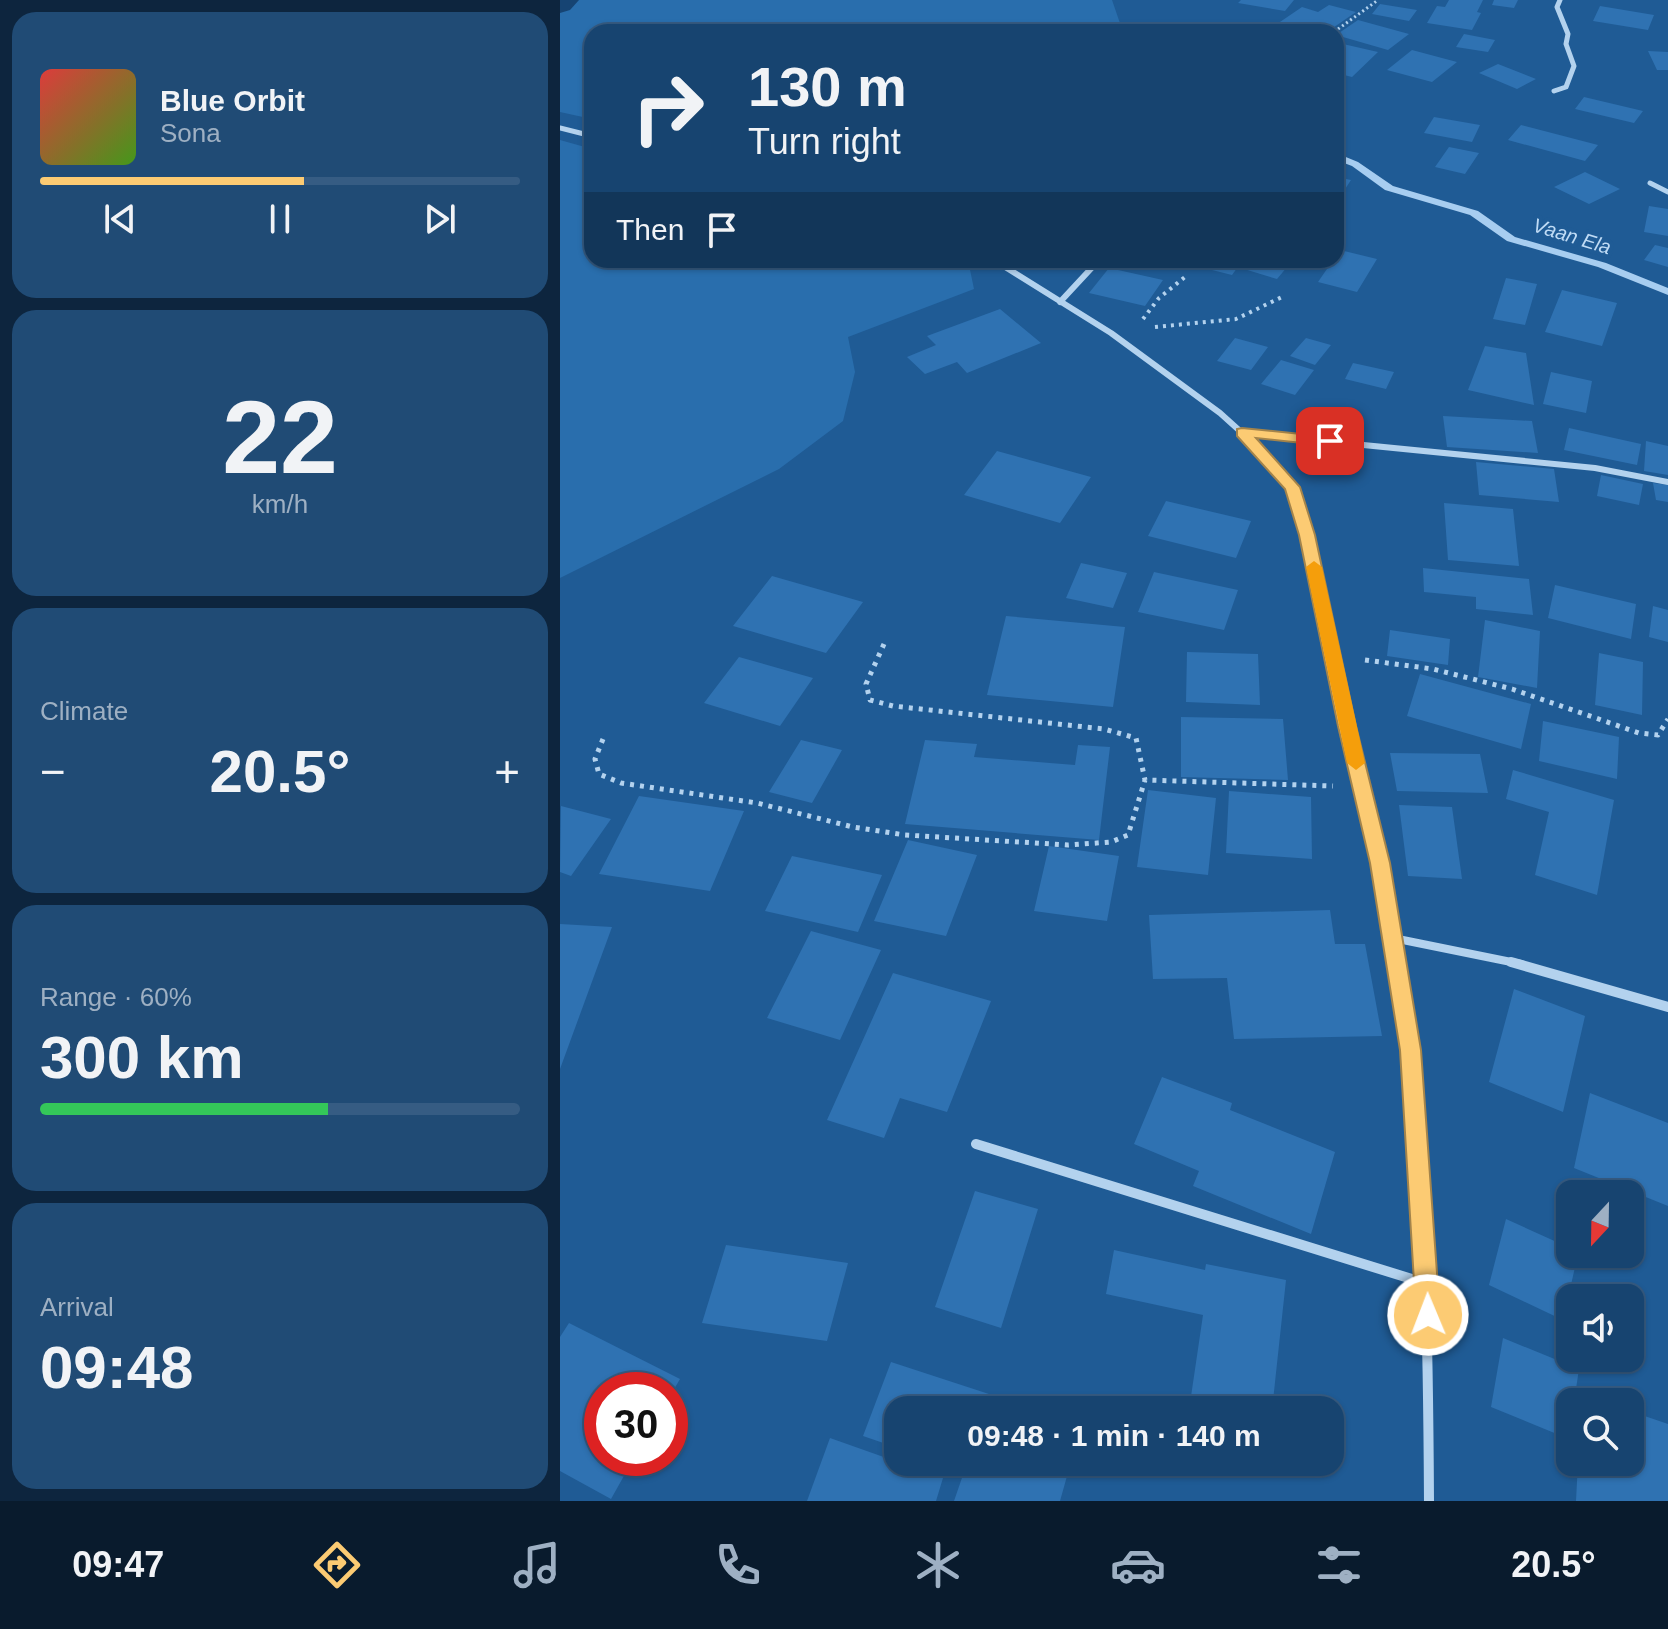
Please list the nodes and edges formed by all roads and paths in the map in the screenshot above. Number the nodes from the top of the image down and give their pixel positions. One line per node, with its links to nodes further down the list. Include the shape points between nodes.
1 (1378, 0): 3 (path)
2 (1560, 0): 4 (street, via 1557,7 1574,66 1566,87)
3 (1344, 25)
4 (1554, 91)
5 (560, 128): 6 (street)
6 (584, 134)
7 (1650, 183): 8 (street)
8 (1668, 192)
9 (1007, 268): 13 (street)
10 (1092, 268): 13 (street)
11 (1185, 277): 14 (path, via 1159,298)
12 (1282, 297): 14 (path, via 1236,319)
13 (1060, 302): 15 (street)
14 (1140, 328): 15 (path)
15 (1111, 333): 16 (street)
16 (1242, 433): 17 (street, via 1595,468); 19 (street, via 1292,487)
17 (1668, 482)
18 (884, 644): 22 (path, via 866,684 870,700 1136,738)
19 (1332, 656): 20 (path, via 1433,669 1512,689 1639,733 1658,735); 23 (street)
20 (1668, 719)
21 (603, 739): 22 (path, via 595,759 599,774 621,783 757,803 905,835 1068,845 1111,842 1128,835)
22 (1145, 780): 23 (path)
23 (1362, 786): 24 (street)
24 (1393, 938): 25 (street, via 1534,967); 27 (street, via 1411,1050)
25 (1668, 1007)
26 (976, 1144): 27 (street)
27 (1428, 1284): 28 (street)
28 (1429, 1501)

